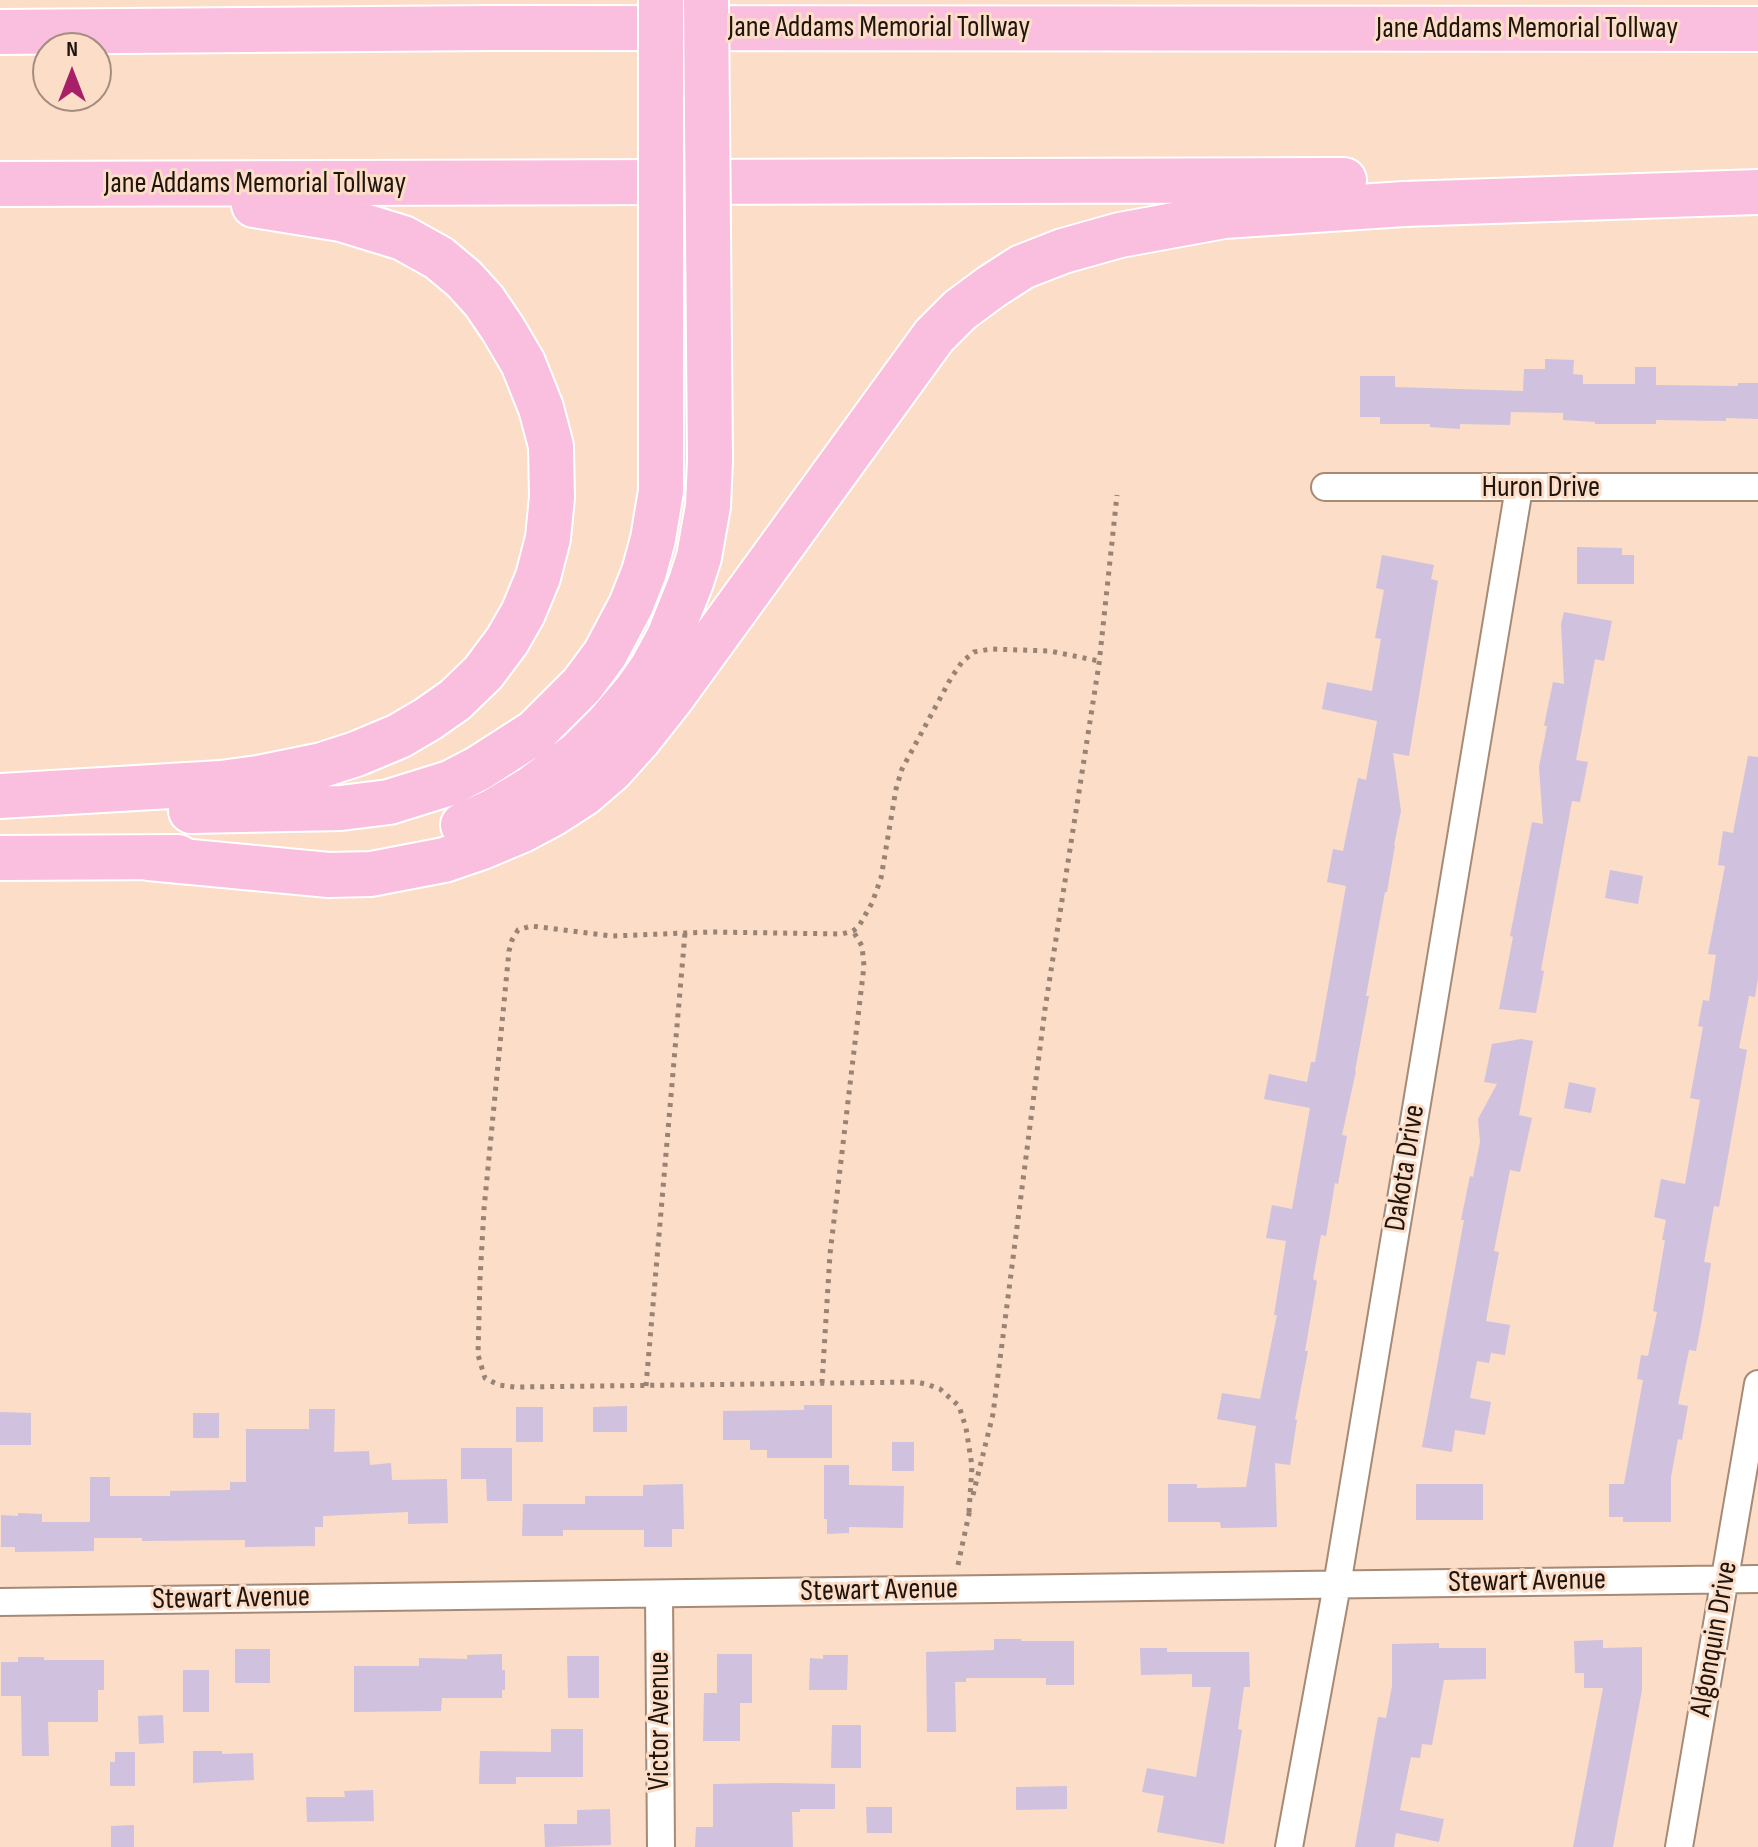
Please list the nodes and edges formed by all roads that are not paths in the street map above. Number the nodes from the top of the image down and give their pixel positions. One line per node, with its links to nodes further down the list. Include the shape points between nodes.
1 (661, 0): 15 (highway, bridge, via 661,491 635,594 617,634 582,685 543,724 479,768 389,802 193,811)
2 (706, 0): 17 (highway, bridge, via 708,506 691,582 652,668 578,754 531,789 457,828 372,849)
3 (934, 0): 4 (highway)
4 (493, 28): 5 (highway, Jane Addams Memorial Tollway); 6 (highway, Jane Addams Memorial Tollway)
5 (1758, 29)
6 (0, 32)
7 (1758, 179): 9 (highway, Jane Addams Memorial Tollway)
8 (0, 184): 9 (highway, Jane Addams Memorial Tollway)
9 (84, 184): 14 (highway, via 341,219 403,238 439,258 484,301 523,363 541,408 551,446 548,538 523,613 483,673 455,700 399,736 322,765 258,778)
10 (1758, 192): 17 (highway, via 1224,216 1120,235 1022,267 960,310 934,336 672,697 611,770 583,794 482,847 383,872 329,875)
11 (1325, 487): 13 (street, Huron Drive)
12 (1758, 487): 13 (street, Huron Drive)
13 (1519, 488): 21 (street, Dakota Drive)
14 (0, 796)
15 (0, 809)
16 (0, 858): 17 (highway)
17 (149, 858)
18 (1758, 1384): 20 (street, Algonquin Drive)
19 (1758, 1579): 20 (street, Stewart Avenue)
20 (1725, 1580): 21 (street, Stewart Avenue); 26 (street, Algonquin Drive)
21 (1337, 1585): 22 (street, Stewart Avenue); 25 (street, Dakota Drive)
22 (659, 1594): 23 (street, Stewart Avenue); 24 (street, Victor Avenue)
23 (0, 1602)
24 (661, 1847)
25 (1289, 1847)
26 (1679, 1847)

